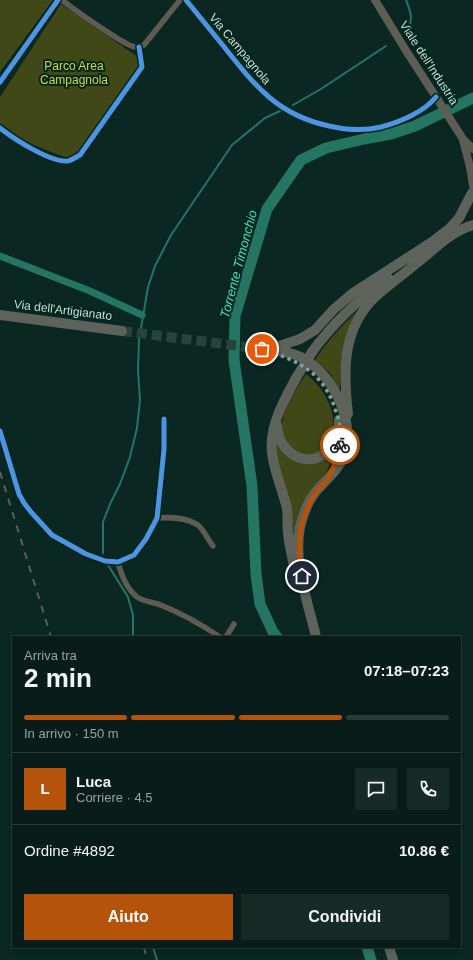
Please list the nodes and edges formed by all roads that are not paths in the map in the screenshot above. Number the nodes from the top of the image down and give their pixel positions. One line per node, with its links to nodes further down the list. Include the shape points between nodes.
1 (58, 0): 7 (street)
2 (62, 0): 6 (street, via 130,46)
3 (180, 0): 6 (street, via 144,45)
4 (186, 0): 8 (street, Via Campagnola, via 260,90 282,108 303,119 338,128 374,128 404,119)
5 (375, 0): 8 (main road, Viale dell'Industria)
6 (139, 46): 9 (street, via 142,67 80,155 68,161 56,158 36,151)
7 (0, 82)
8 (438, 99): 10 (main road, Viale dell'Industria)
9 (0, 128)
10 (463, 139): 11 (main road, Viale dell'Industria); 12 (main road, Viale dell'Industria)
11 (473, 149)
12 (473, 191): 14 (highway)
13 (473, 225): 14 (highway)
14 (451, 232): 17 (highway, via 353,293 315,330 300,339); 19 (highway, bridge, via 376,287 333,325 296,378); 22 (highway, via 375,298 354,326 345,366 350,435)
15 (0, 315): 16 (highway, Via dell'Artigianato)
16 (122, 331)
17 (262, 349): 20 (highway, via 294,361 320,379 329,393); 22 (highway, via 284,352 305,360 324,376 334,390 345,416)
18 (164, 419): 24 (street, via 164,449)
19 (277, 419): 20 (highway, via 279,435 287,451 306,460 320,458 328,452 338,435); 30 (highway, via 272,438 272,452 287,511 293,560 306,613)
20 (339, 420): 23 (highway, via 340,447)
21 (0, 431): 26 (street, via 24,504 52,535 86,554)
22 (344, 455): 23 (highway)
23 (327, 480): 31 (highway, via 317,490 304,514 298,544 302,576)
24 (157, 518): 25 (street, via 184,519 198,526); 26 (street, via 146,540 134,555)
25 (213, 546)
26 (115, 562): 28 (street, via 133,594 175,611)
27 (234, 624): 29 (street)
28 (219, 636)
29 (227, 636)
30 (316, 636)
31 (316, 636)
32 (389, 948): 33 (highway)
33 (393, 960)

